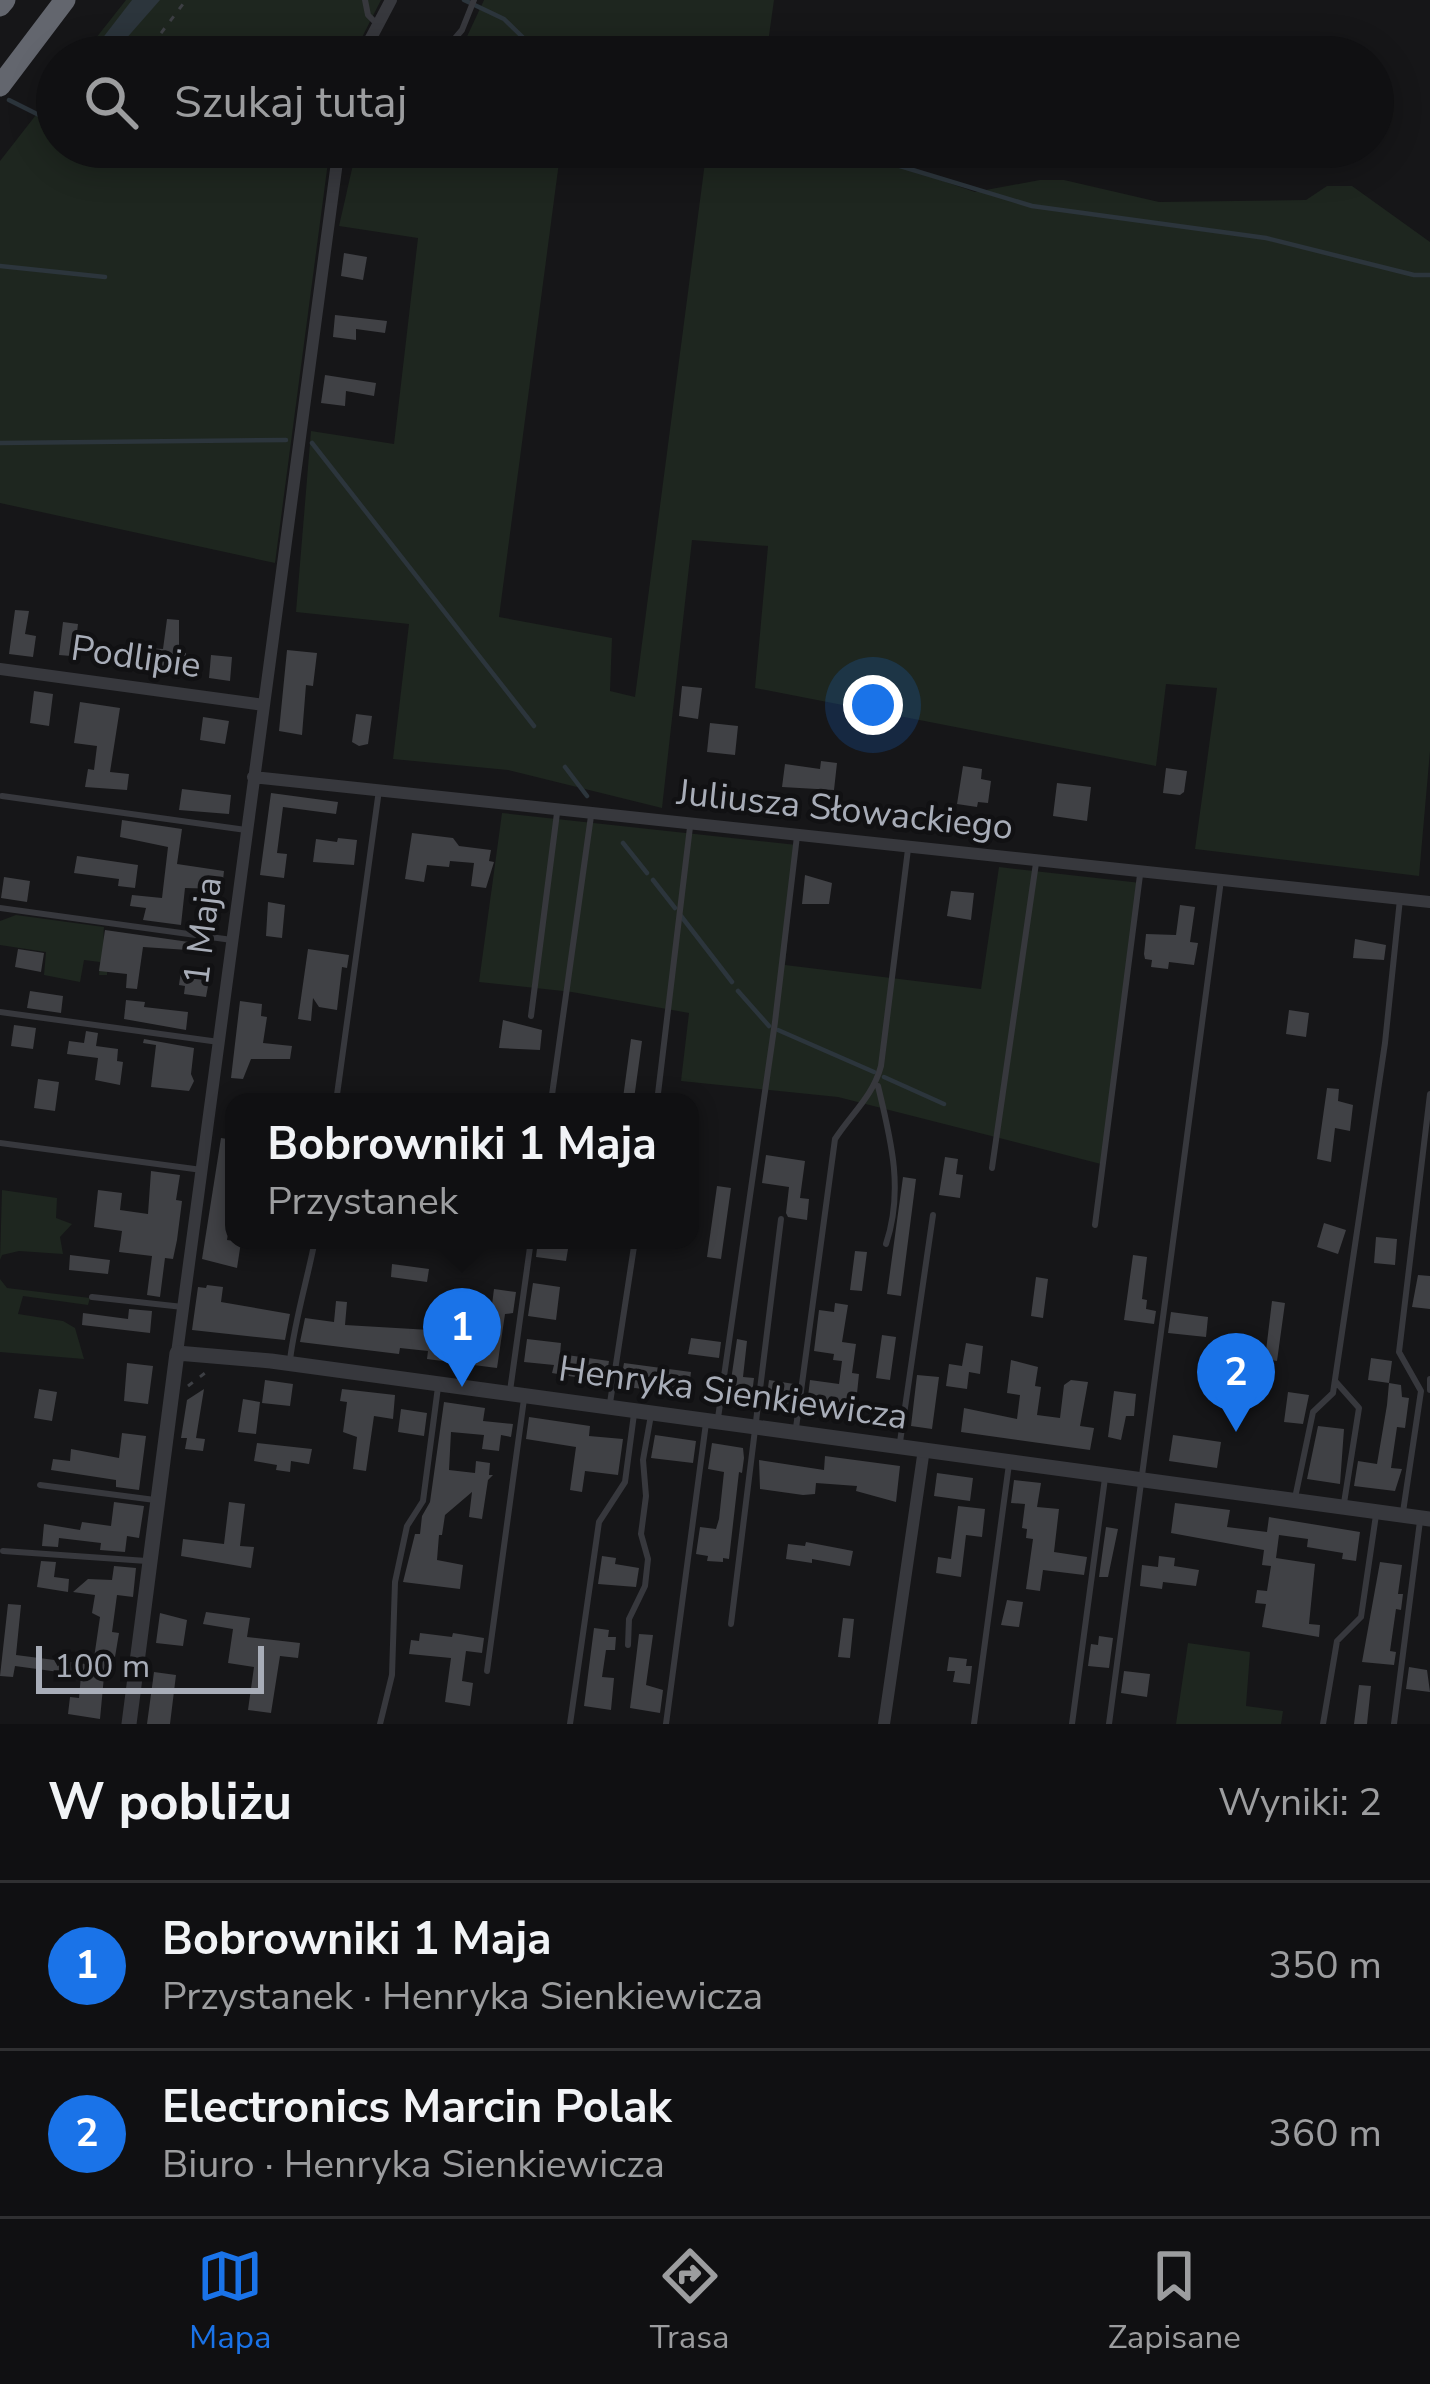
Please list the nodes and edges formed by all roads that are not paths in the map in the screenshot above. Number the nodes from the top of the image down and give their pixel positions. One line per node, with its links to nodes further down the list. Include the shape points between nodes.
1 (64, 0): 6 (highway)
2 (364, 0): 5 (lane)
3 (391, 0): 5 (street)
4 (474, 0): 8 (lane)
5 (377, 24): 7 (street)
6 (37, 36)
7 (371, 36)
8 (457, 36)
9 (36, 38): 10 (highway)
10 (0, 86)
11 (336, 168): 13 (street, 1 Maja)
12 (0, 669): 13 (street, Podlipie)
13 (264, 705): 14 (street, 1 Maja)
14 (253, 777): 15 (street, Juliusza Słowackiego); 20 (street, 1 Maja)
15 (379, 790): 17 (street, Juliusza Słowackiego); 34 (lane)
16 (2, 796): 20 (lane)
17 (557, 809): 18 (street, Juliusza Słowackiego); 31 (lane)
18 (591, 813): 19 (street, Juliusza Słowackiego); 35 (lane)
19 (691, 824): 21 (street, Juliusza Słowackiego); 36 (lane)
20 (246, 830): 29 (street, 1 Maja)
21 (797, 835): 22 (street, Juliusza Słowackiego); 59 (lane)
22 (908, 847): 23 (street, Juliusza Słowackiego); 33 (lane)
23 (1036, 860): 24 (street, Juliusza Słowackiego); 39 (lane)
24 (1140, 871): 25 (street, Juliusza Słowackiego); 43 (lane)
25 (1220, 880): 26 (street, Juliusza Słowackiego); 66 (lane)
26 (1400, 899): 27 (street, Juliusza Słowackiego); 53 (lane)
27 (1430, 902)
28 (0, 908): 29 (lane)
29 (232, 940): 32 (street, 1 Maja)
30 (0, 1012): 32 (lane)
31 (531, 1016)
32 (219, 1042): 40 (street, 1 Maja)
33 (877, 1082): 44 (lane, via 897,1179); 61 (lane, via 835,1139)
34 (337, 1093)
35 (552, 1093)
36 (658, 1093)
37 (1430, 1094): 72 (lane, via 1399,1352 1421,1391)
38 (0, 1143): 40 (lane)
39 (992, 1168)
40 (202, 1170): 49 (street, 1 Maja)
41 (933, 1216): 62 (lane)
42 (781, 1219): 60 (lane)
43 (1094, 1225)
44 (886, 1244)
45 (313, 1249): 51 (lane)
46 (530, 1249): 56 (lane)
47 (634, 1249): 57 (lane)
48 (92, 1297): 49 (lane)
49 (183, 1307): 50 (street, 1 Maja)
50 (177, 1353): 51 (street, Henryka Sienkiewicza); 68 (street, 1 Maja)
51 (290, 1363): 54 (street, Henryka Sienkiewicza)
52 (1430, 1379): 55 (lane)
53 (1335, 1381): 69 (lane, via 1313,1412); 70 (lane, via 1359,1408)
54 (438, 1383): 56 (street, Henryka Sienkiewicza); 80 (lane, via 423,1501 406,1526 395,1582 392,1675)
55 (1430, 1390)
56 (517, 1395): 57 (street, Henryka Sienkiewicza); 78 (lane)
57 (610, 1406): 58 (street, Henryka Sienkiewicza)
58 (643, 1411): 59 (street, Henryka Sienkiewicza); 77 (lane, via 641,1534 648,1559); 81 (lane, via 625,1482 599,1522)
59 (712, 1420): 60 (street, Henryka Sienkiewicza); 82 (lane)
60 (753, 1426): 61 (street, Henryka Sienkiewicza); 76 (lane)
61 (795, 1432): 62 (street, Henryka Sienkiewicza)
62 (900, 1445): 63 (street, Henryka Sienkiewicza)
63 (924, 1449): 64 (street, Henryka Sienkiewicza); 83 (street, Henryka Sienkiewicza)
64 (1010, 1460): 65 (street, Henryka Sienkiewicza); 84 (lane)
65 (1106, 1474): 66 (street, Henryka Sienkiewicza); 85 (lane)
66 (1141, 1479): 69 (street, Henryka Sienkiewicza); 86 (lane)
67 (40, 1485): 68 (lane)
68 (158, 1500): 75 (street, 1 Maja)
69 (1294, 1500): 70 (street, Henryka Sienkiewicza)
70 (1343, 1507): 71 (street, Henryka Sienkiewicza)
71 (1376, 1512): 72 (street, Henryka Sienkiewicza); 87 (lane, via 1361,1617 1337,1641)
72 (1402, 1515): 73 (street, Henryka Sienkiewicza)
73 (1425, 1518): 88 (lane)
74 (3, 1550): 75 (lane)
75 (150, 1562): 79 (street, 1 Maja)
76 (731, 1624)
77 (628, 1645)
78 (487, 1671)
79 (128, 1724)
80 (380, 1724)
81 (570, 1724)
82 (666, 1724)
83 (884, 1724)
84 (974, 1724)
85 (1072, 1724)
86 (1108, 1724)
87 (1323, 1724)
88 (1394, 1724)

